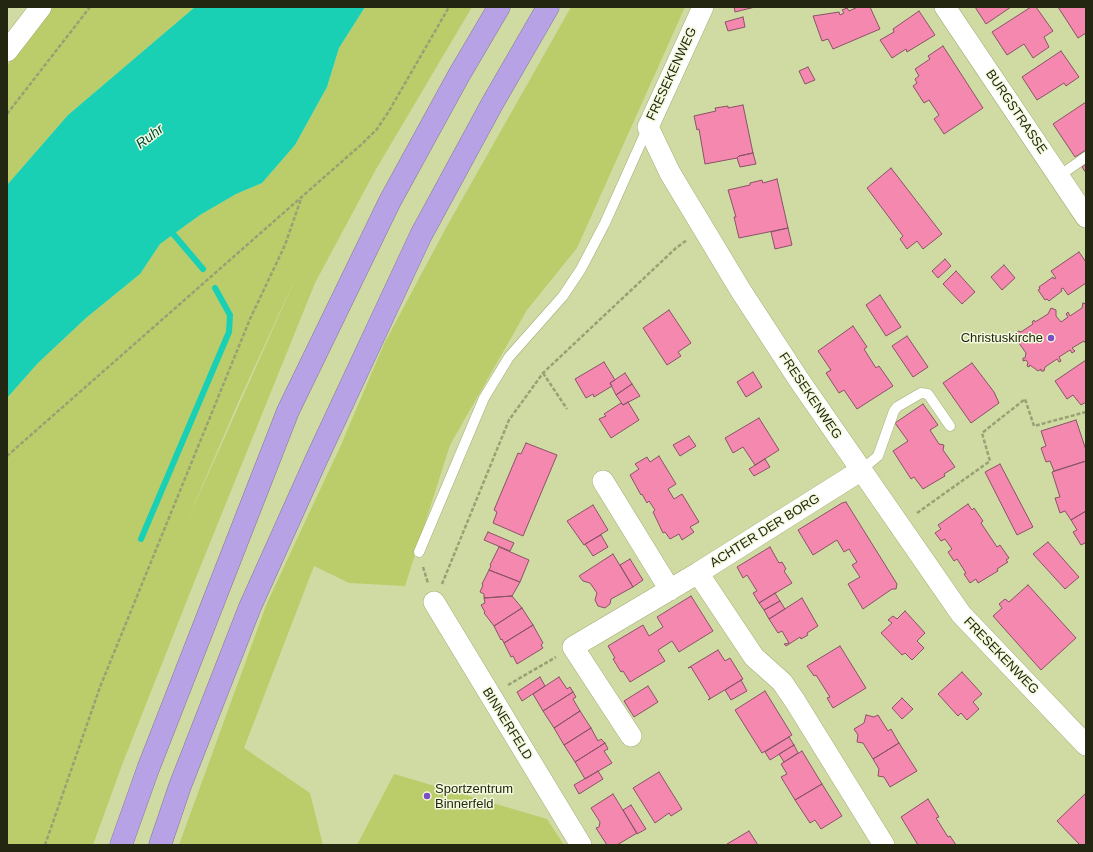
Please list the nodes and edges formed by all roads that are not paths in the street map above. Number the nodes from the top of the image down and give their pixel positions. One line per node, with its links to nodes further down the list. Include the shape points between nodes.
1 (41, 7): 6 (street)
2 (499, 7): 20 (highway, via 458,75 390,202 288,411 148,769)
3 (548, 7): 21 (highway, via 421,235 317,458 250,607 180,786)
4 (703, 7): 7 (street, FRESEKENWEG)
5 (945, 7): 9 (street, BURGSTRASSE)
6 (7, 51)
7 (648, 127): 12 (street, FRESEKENWEG, via 670,173 749,304); 14 (lane, via 605,223 581,269 563,296 509,357 484,398)
8 (1086, 157): 9 (lane)
9 (1059, 176): 10 (street, BURGSTRASSE)
10 (1086, 218)
11 (950, 426): 12 (lane, via 928,394 921,393 897,407 878,456)
12 (860, 471): 15 (street, ACHTER DER BORG); 19 (street, FRESEKENWEG, via 961,614)
13 (603, 481): 16 (street)
14 (419, 552)
15 (698, 573): 16 (street, ACHTER DER BORG); 23 (street, via 754,657 782,682 795,701)
16 (670, 590): 18 (street, ACHTER DER BORG, via 573,647)
17 (434, 602): 22 (street, BINNERFELD)
18 (630, 736)
19 (1086, 745)
20 (121, 845)
21 (160, 845)
22 (581, 845)
23 (884, 845)

